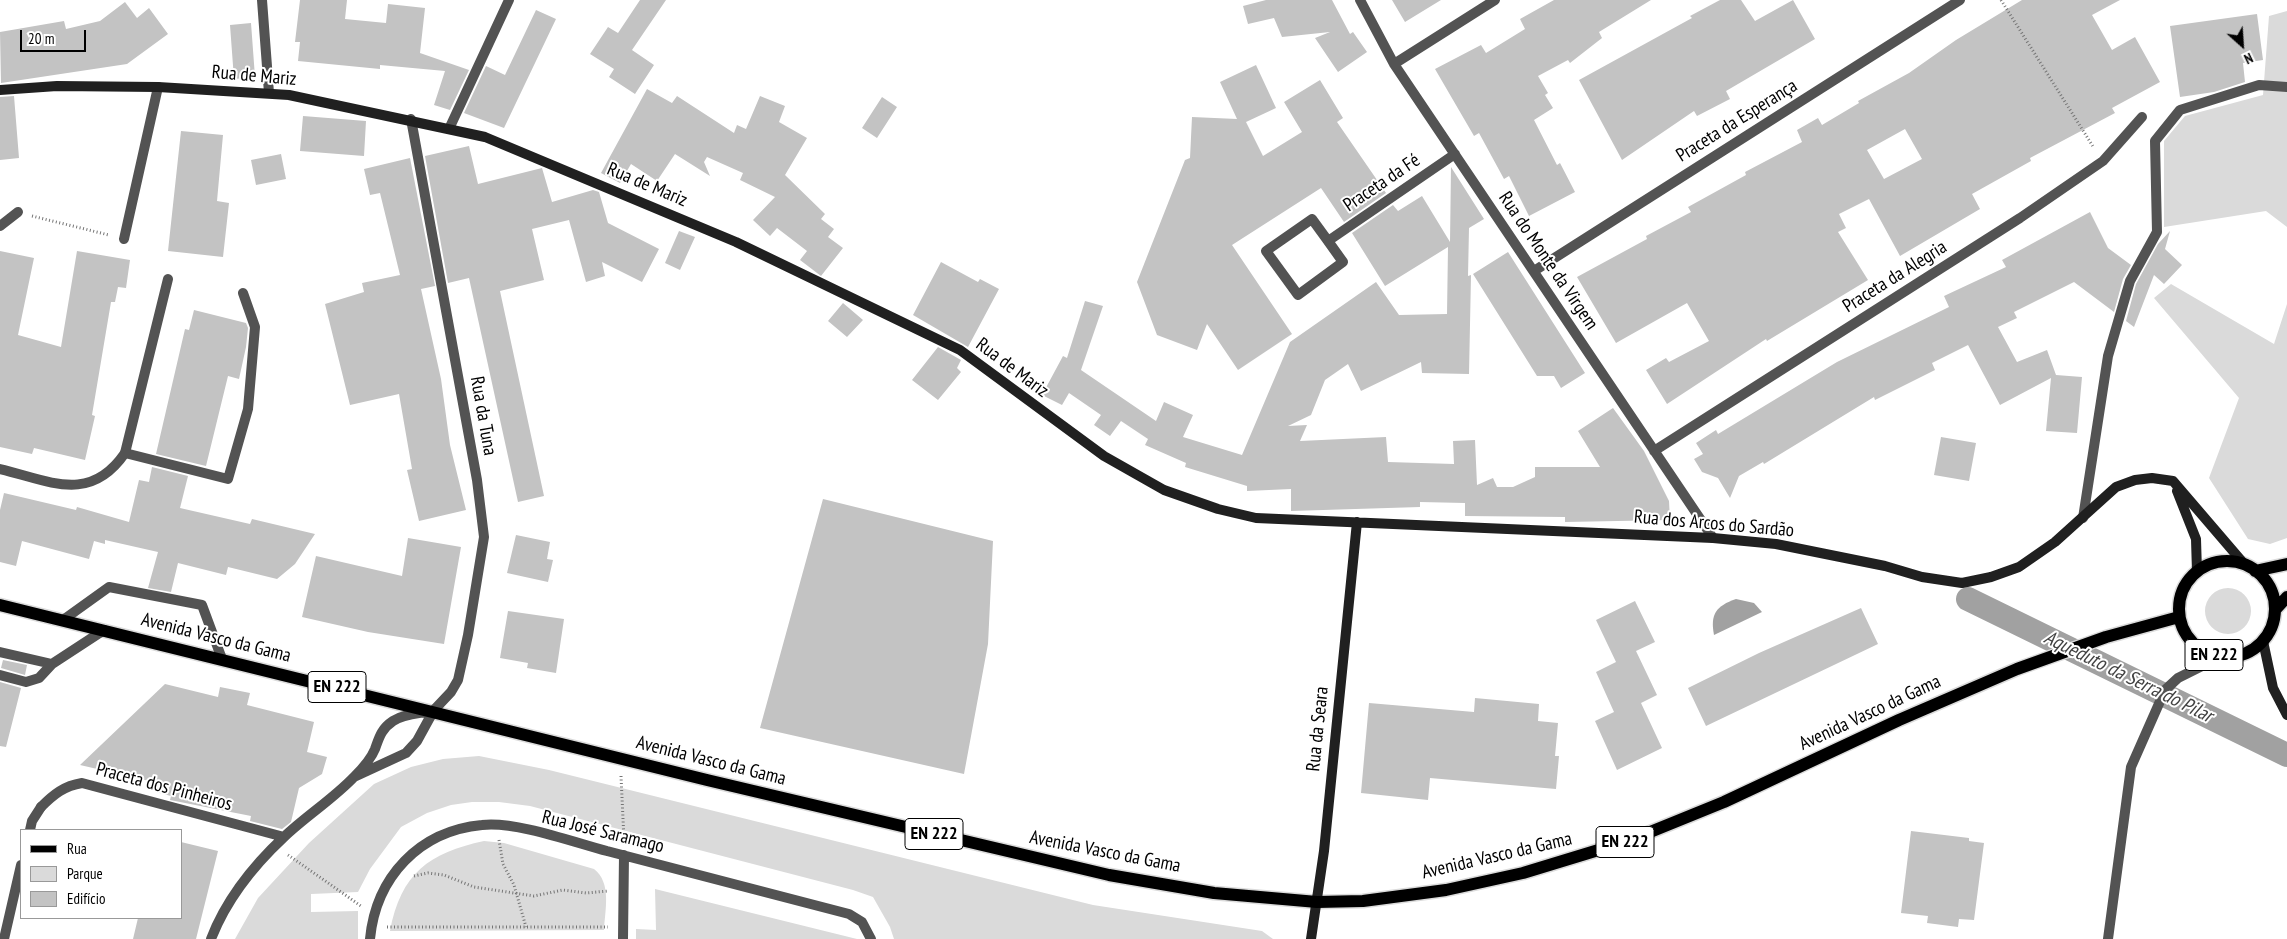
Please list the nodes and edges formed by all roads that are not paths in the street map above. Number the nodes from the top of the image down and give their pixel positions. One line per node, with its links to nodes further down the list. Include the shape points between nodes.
1 (262, 0): 10 (street)
2 (509, 0): 13 (street)
3 (1360, 0): 6 (street, Rua do Monte da Virgem)
4 (1495, 0): 6 (street)
5 (1960, 0): 19 (street, Praceta da Esperança)
6 (1394, 64): 14 (street, Rua do Monte da Virgem)
7 (158, 87): 9 (main road, Rua de Mariz, via 58,86); 10 (main road, Rua de Mariz); 17 (street)
8 (2287, 87): 27 (street, via 2259,86 2180,110 2155,141 2157,232 2130,281 2108,356)
9 (0, 90)
10 (269, 93): 12 (main road, Rua de Mariz)
11 (2142, 117): 22 (street, Praceta da Alegria, via 2103,161 2020,218)
12 (411, 120): 13 (main road, Rua de Mariz); 45 (street, Rua da Tuna, via 477,480 484,537 458,680)
13 (449, 129): 26 (main road, Rua de Mariz, via 485,137 736,242 960,350 1104,456 1164,490)
14 (1455, 154): 18 (street, Praceta da Fé); 19 (street, Rua do Monte da Virgem)
15 (18, 212): 16 (street)
16 (0, 226)
17 (124, 239)
18 (1328, 241): 18 (street, via 1312,219 1266,251 1298,295 1343,262)
19 (1534, 272): 22 (street, Rua do Monte da Virgem)
20 (168, 280): 23 (street)
21 (243, 293): 23 (street, via 255,327 248,408 228,479)
22 (1654, 451): 29 (street, Rua do Monte da Virgem)
23 (125, 453): 24 (street, via 115,468 85,485 72,486)
24 (0, 469)
25 (2173, 481): 27 (main road, Rua dos Arcos do Sardão, via 2152,478 2116,487); 31 (main road); 32 (main road, via 2196,539)
26 (1218, 509): 28 (main road, Rua dos Arcos do Sardão, via 1256,518)
27 (2083, 518): 29 (main road, Rua dos Arcos do Sardão, via 2019,567 1962,583 1776,544)
28 (1357, 522): 29 (main road, Rua dos Arcos do Sardão); 52 (main road, Rua da Seara)
29 (1713, 538)
30 (2287, 564): 31 (main road)
31 (2250, 568): 32 (main road, via 2233,562 2220,562); 35 (main road, via 2270,588)
32 (2197, 572): 36 (main road, EN 222, via 2186,584 2180,598)
33 (2287, 597): 35 (main road, EN 222)
34 (0, 604): 37 (main road, Avenida Vasco da Gama / EN 222)
35 (2275, 610): 39 (main road, EN 222, via 2272,626)
36 (2180, 617): 41 (main road, EN 222, via 2193,644); 52 (main road, Avenida Vasco da Gama / EN 222, via 2106,637 2016,669 1724,802 1628,841 1523,873 1446,890 1363,901)
37 (63, 620): 38 (main road, Avenida Vasco da Gama / EN 222); 42 (street, via 109,587 202,604)
38 (104, 630): 42 (main road, Avenida Vasco da Gama / EN 222); 43 (street)
39 (2263, 641): 41 (main road, EN 222, via 2251,651); 46 (main road, via 2273,688)
40 (0, 652): 43 (street)
41 (2220, 657): 59 (street, via 2178,678 2165,690 2131,766)
42 (222, 659): 45 (main road, Avenida Vasco da Gama / EN 222)
43 (52, 664): 44 (street, via 39,678 26,682)
44 (0, 675)
45 (434, 710): 47 (street, Rua da Tuna, via 417,742 406,753); 47 (street, via 393,721 381,733 375,750); 52 (main road, Avenida Vasco da Gama / EN 222, via 1109,875 1214,892)
46 (2287, 715)
47 (354, 777): 49 (street)
48 (30, 829): 49 (street, Praceta dos Pinheiros, via 32,820 55,793 69,785 82,783)
49 (284, 837): 54 (street, via 238,891)
50 (624, 855): 55 (street, Rua José Saramago, via 540,833 496,825 468,826 423,845 399,866 375,906); 56 (street); 57 (street, Rua José Saramago, via 849,914 862,922)
51 (20, 869): 53 (street)
52 (1317, 902): 58 (main road, Rua da Seara)
53 (4, 939)
54 (211, 939)
55 (370, 939)
56 (624, 939)
57 (871, 939)
58 (1312, 939)
59 (2108, 939)

